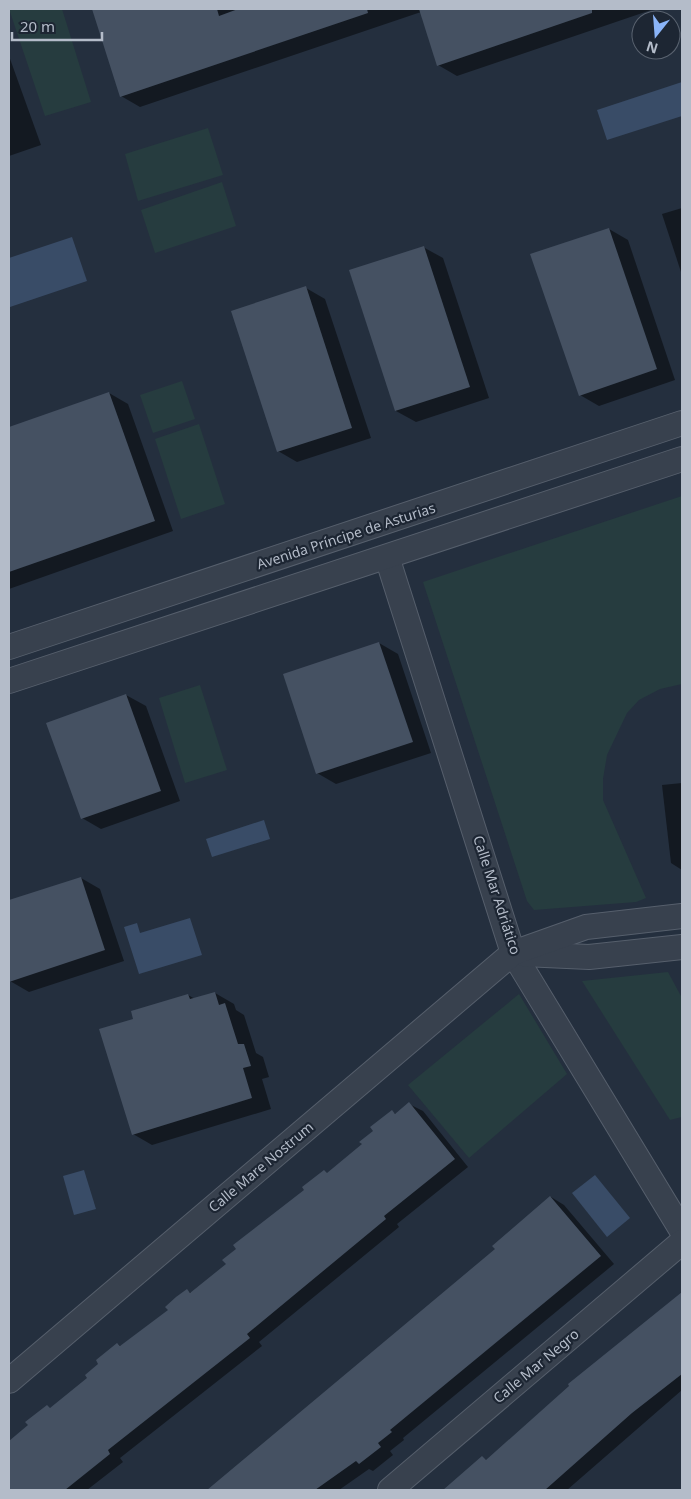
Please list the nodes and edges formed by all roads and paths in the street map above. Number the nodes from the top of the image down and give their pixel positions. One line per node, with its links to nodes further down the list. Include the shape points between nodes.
1 (682, 423): 4 (street, Avenida Príncipe de Asturias)
2 (682, 460): 3 (street)
3 (387, 557): 5 (street); 8 (street, Calle Mar Adriático)
4 (9, 647)
5 (9, 681)
6 (682, 916): 8 (street, Calle Mare Nostrum, via 586,927)
7 (682, 948): 8 (street, via 589,957)
8 (513, 953): 9 (street, Calle Mar Adriático); 11 (street, Calle Mare Nostrum)
9 (682, 1231)
10 (682, 1242): 12 (street, Calle Mar Negro)
11 (9, 1380)
12 (390, 1490)

